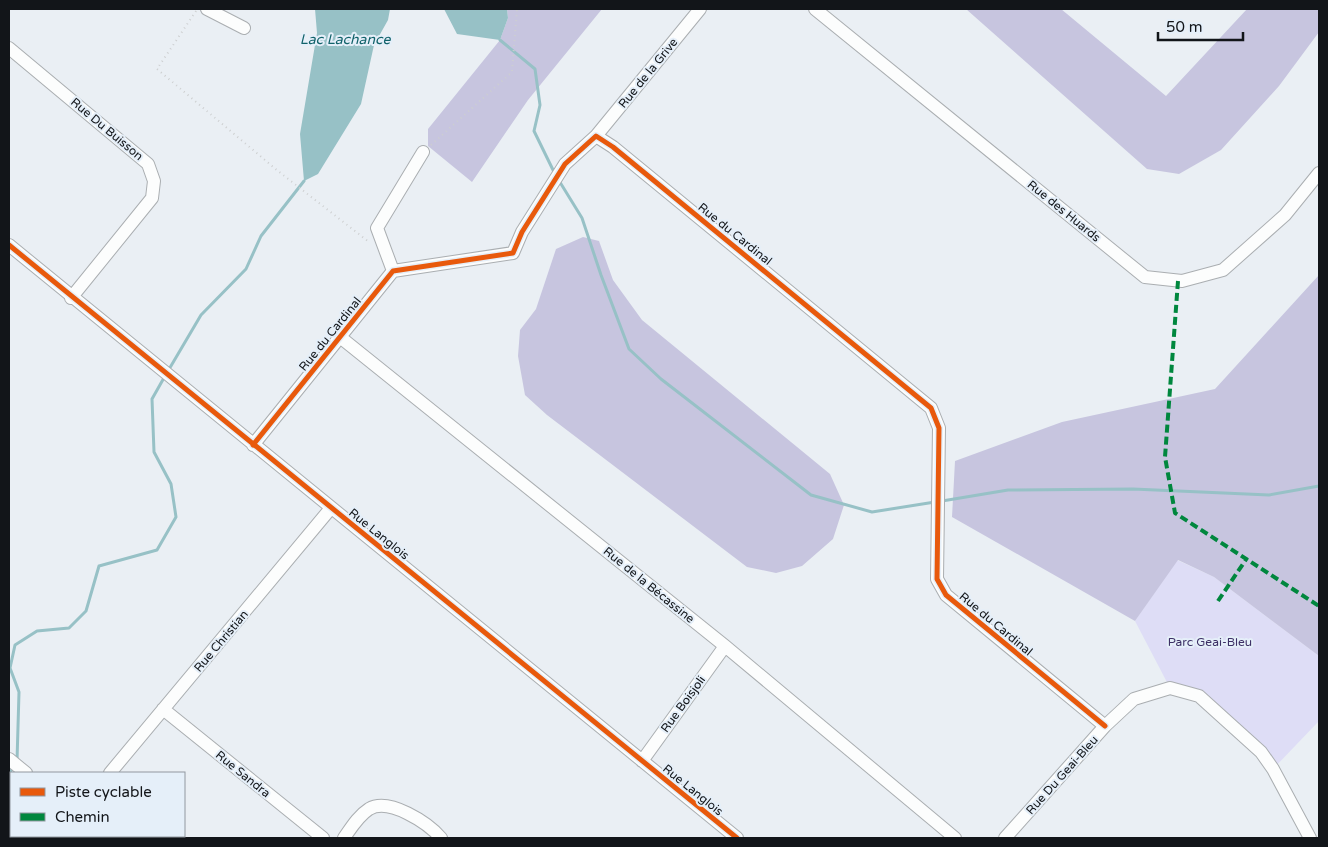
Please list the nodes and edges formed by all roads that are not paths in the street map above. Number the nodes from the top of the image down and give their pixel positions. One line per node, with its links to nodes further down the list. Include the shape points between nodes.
1 (207, 9): 4 (street)
2 (700, 9): 6 (street, Rue de la Grive)
3 (815, 9): 8 (street, Rue des Huards, via 1145,277 1182,281 1223,270 1285,215)
4 (244, 28)
5 (9, 48): 11 (street, Rue Du Buisson, via 148,164 154,181 152,198)
6 (596, 136): 10 (street, via 565,164 522,232 513,253); 17 (street, Rue du Cardinal, via 930,408 939,428 937,579 946,596)
7 (423, 152): 10 (street, via 377,228)
8 (1319, 173)
9 (9, 245): 11 (street, Rue Langlois)
10 (393, 271): 12 (street, Rue du Cardinal)
11 (71, 298): 13 (street, Rue Langlois)
12 (340, 337): 13 (street, Rue du Cardinal); 15 (street, Rue de la Bécassine)
13 (253, 445): 14 (street, Rue Langlois)
14 (331, 508): 16 (street, Rue Christian); 19 (street, Rue Langlois)
15 (725, 646): 19 (street, Rue Boisjoli); 26 (street, Rue de la Bécassine)
16 (163, 709): 21 (street, Rue Christian); 22 (street, Rue Sandra)
17 (1105, 726): 27 (street, Rue Du Geai-Bleu); 28 (street, Rue Du Geai-Bleu, via 1134,699 1153,692 1170,688 1199,696 1265,758)
18 (9, 759): 20 (street)
19 (642, 761): 25 (street, Rue Langlois)
20 (25, 772)
21 (111, 772)
22 (323, 838)
23 (344, 838): 24 (street, via 371,808 389,807 402,809)
24 (441, 838)
25 (737, 838)
26 (955, 838)
27 (1005, 838)
28 (1310, 838)

